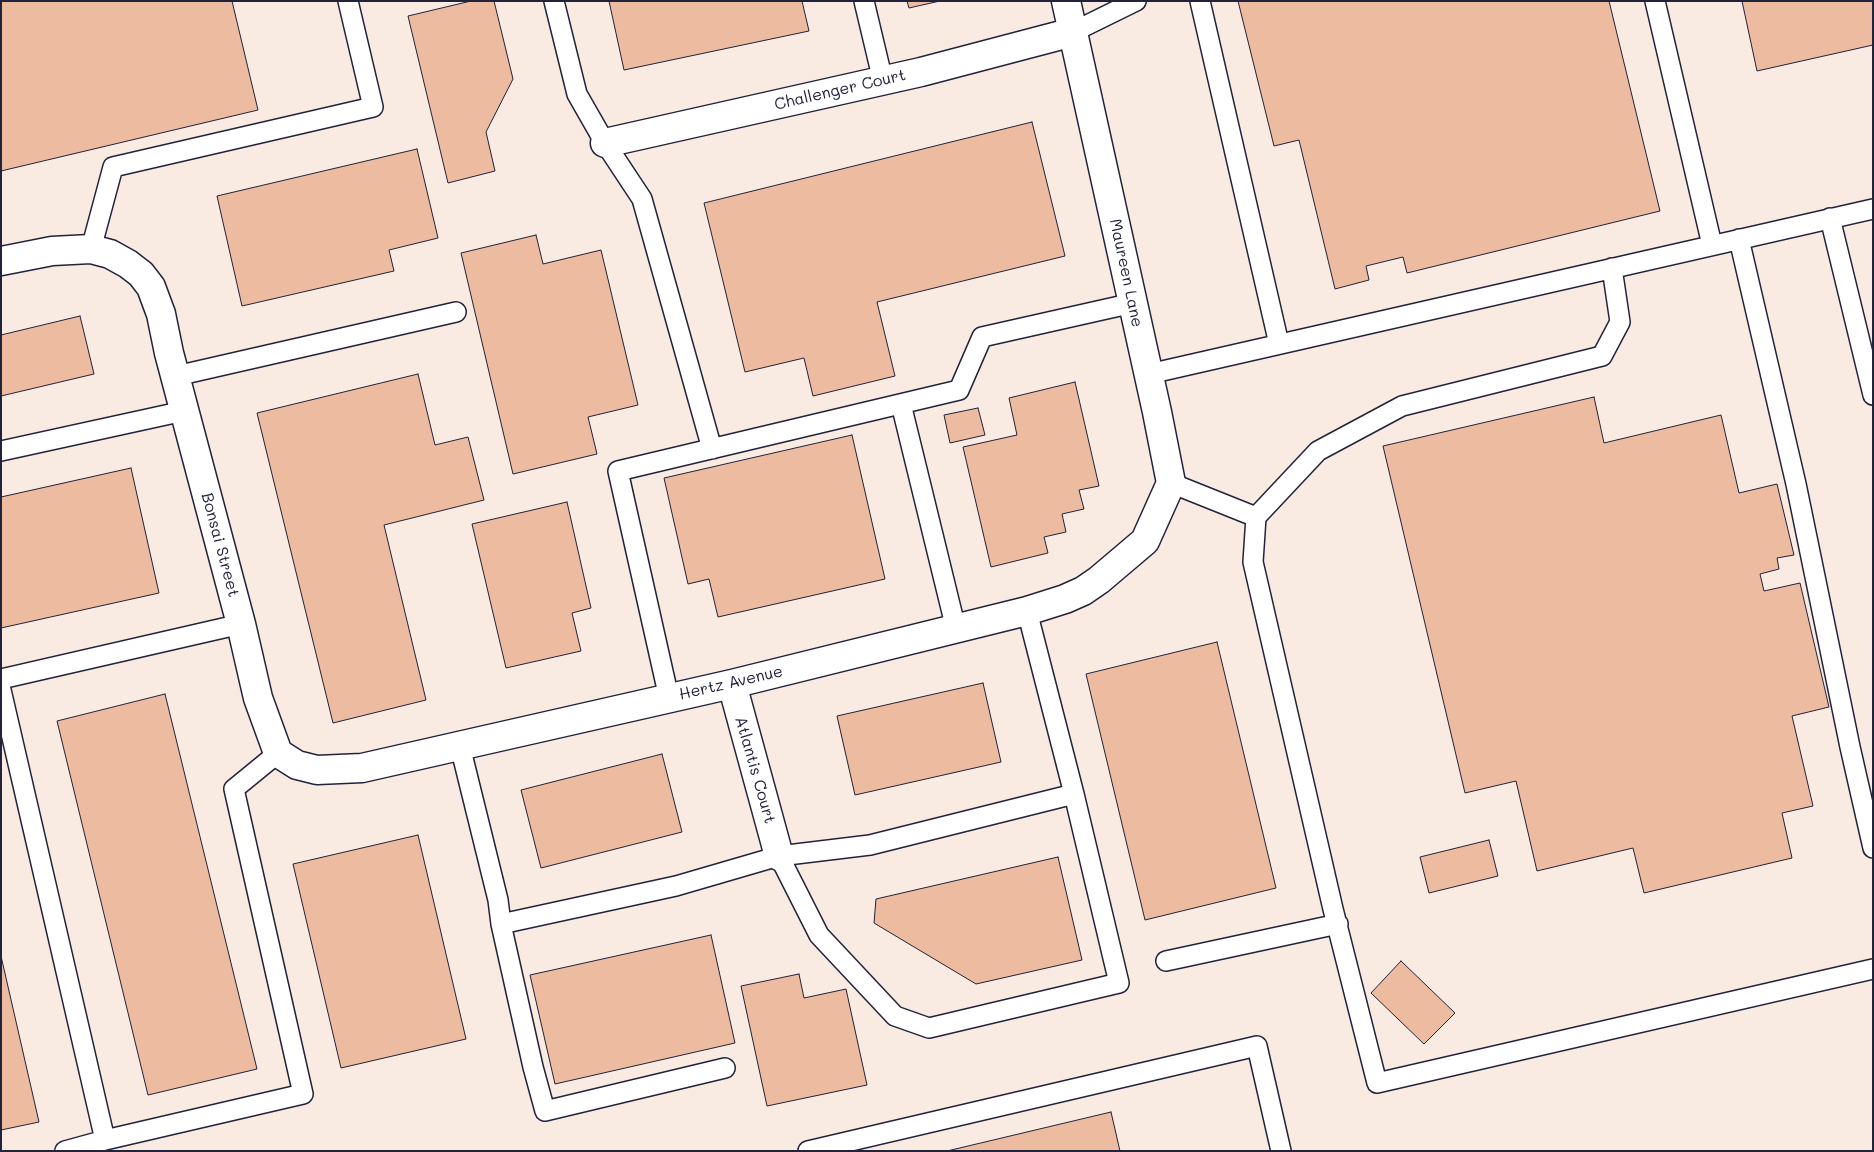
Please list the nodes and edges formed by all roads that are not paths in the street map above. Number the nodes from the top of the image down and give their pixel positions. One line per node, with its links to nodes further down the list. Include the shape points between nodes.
1 (348, 1): 15 (lane, via 372,107 113,167)
2 (554, 1): 10 (lane, via 576,94)
3 (864, 1): 9 (lane)
4 (1066, 1): 8 (street, Maureen Lane)
5 (1136, 1): 8 (lane)
6 (1200, 1): 20 (lane)
7 (1655, 1): 14 (lane)
8 (1073, 32): 9 (street, Challenger Court); 18 (street, Maureen Lane)
9 (882, 81): 10 (street, Challenger Court)
10 (606, 143): 26 (lane, via 642,199)
11 (1873, 209): 12 (lane)
12 (1830, 218): 13 (lane); 23 (lane)
13 (1740, 239): 14 (lane); 40 (lane)
14 (1712, 245): 17 (lane)
15 (91, 249): 16 (street, via 52,251); 22 (street, Bonsai Street, via 110,254 128,264 151,288 161,314)
16 (1, 261)
17 (1612, 268): 20 (lane); 29 (lane, via 1620,322 1602,356 1402,406 1318,451)
18 (1133, 303): 21 (street, Maureen Lane); 24 (lane, via 982,337 959,390)
19 (456, 312): 22 (lane)
20 (1279, 344): 21 (lane)
21 (1149, 374): 28 (street, Maureen Lane)
22 (176, 376): 25 (street, Bonsai Street)
23 (1873, 395)
24 (901, 404): 26 (lane); 32 (lane)
25 (184, 411): 27 (lane); 31 (street, Bonsai Street)
26 (712, 448): 36 (lane, via 618,471)
27 (1, 451)
28 (1171, 483): 29 (lane); 30 (street, Hertz Avenue, via 1145,540 1083,591)
29 (1256, 517): 43 (lane, via 1253,562)
30 (1027, 611): 32 (street, Hertz Avenue); 39 (lane)
31 (241, 624): 33 (lane); 38 (street, Bonsai Street, via 258,698)
32 (956, 628): 34 (street, Hertz Avenue)
33 (1, 678)
34 (732, 684): 36 (street, Hertz Avenue); 41 (street, Atlantis Court)
35 (1, 690): 47 (lane)
36 (669, 698): 37 (street, Hertz Avenue)
37 (460, 746): 38 (street, Hertz Avenue, via 362,768 317,770); 42 (lane)
38 (288, 759): 47 (lane, via 234,789 303,1094)
39 (1074, 794): 41 (lane, via 870,845); 41 (lane, via 1119,983 928,1028 895,1016 818,936)
40 (1873, 848)
41 (779, 856): 42 (lane, via 676,886)
42 (501, 924): 46 (lane, via 545,1111)
43 (1338, 924): 44 (lane); 45 (lane, via 1377,1083)
44 (1166, 962)
45 (1873, 969)
46 (725, 1068)
47 (105, 1140): 48 (lane)
48 (65, 1151)
49 (808, 1151): 50 (lane, via 1257,1046)
50 (1281, 1151)

